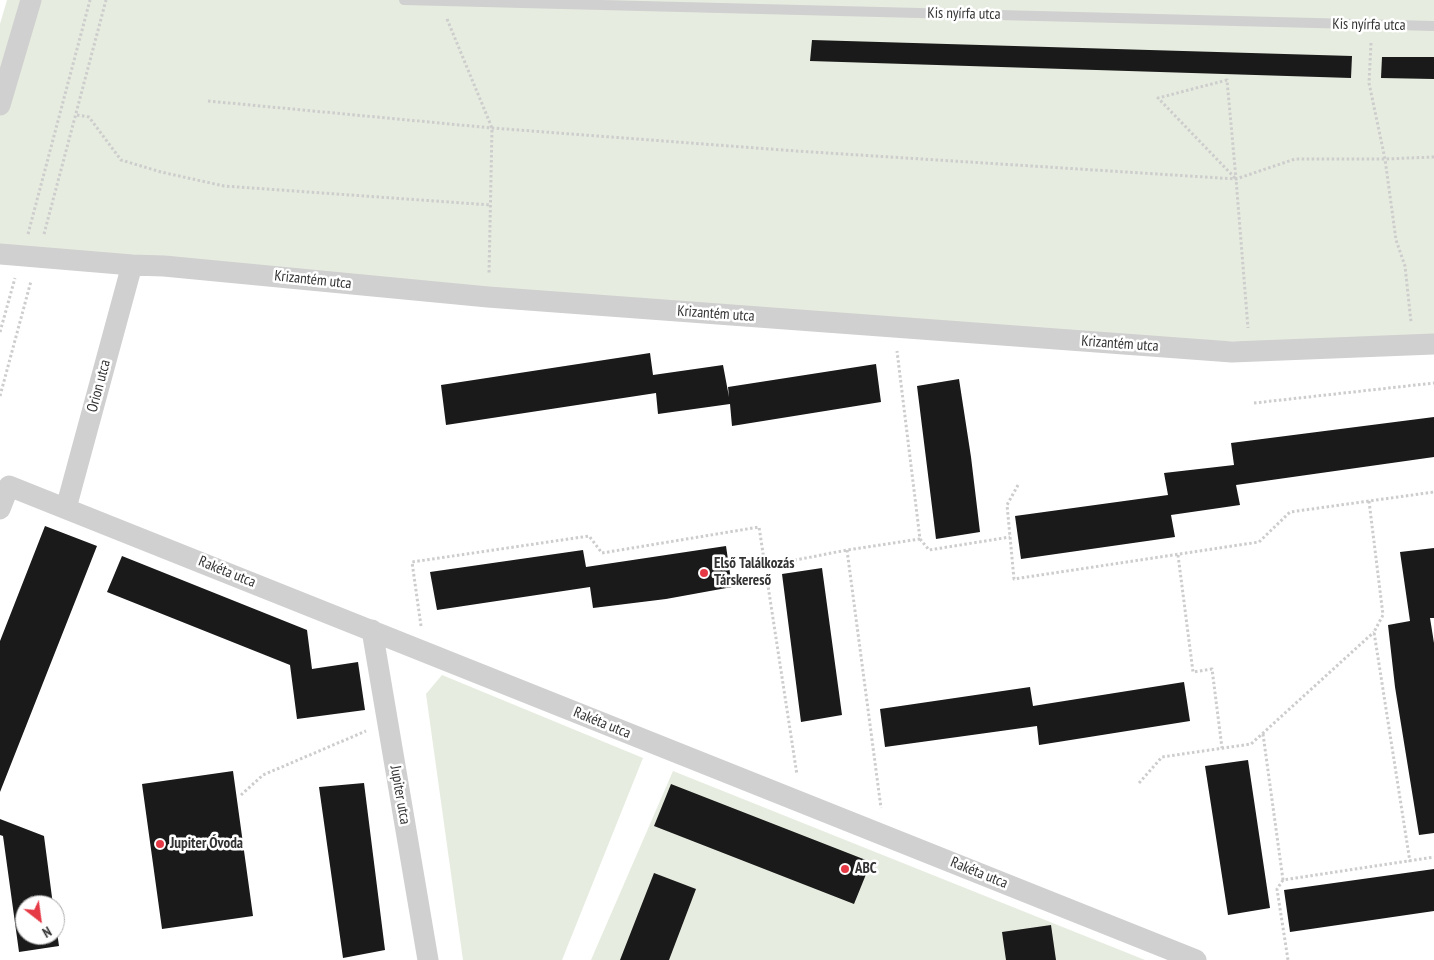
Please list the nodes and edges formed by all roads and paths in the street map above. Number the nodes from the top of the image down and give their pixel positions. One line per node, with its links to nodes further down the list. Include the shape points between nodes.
1 (31, 0): 9 (street)
2 (90, 0): 19 (path)
3 (106, 0): 12 (path)
4 (404, 0): 5 (lane, Kis nyírfa utca)
5 (453, 1): 6 (lane, Kis nyírfa utca); 13 (path, via 447,19)
6 (1372, 25): 7 (lane, Kis nyírfa utca); 15 (path, via 1370,83)
7 (1434, 26)
8 (208, 101): 13 (path)
9 (0, 105)
10 (1229, 108): 11 (path); 16 (path); 16 (path, via 1227,80 1158,98)
11 (1234, 108)
12 (77, 115): 17 (path, via 89,117 121,160 215,184); 19 (path)
13 (492, 128): 16 (path); 17 (path)
14 (1434, 157): 15 (path)
15 (1385, 159): 16 (path, via 1295,159); 25 (path, via 1396,240 1405,266)
16 (1236, 179): 26 (path)
17 (491, 205): 21 (path)
18 (0, 254): 19 (street, Krizantém utca)
19 (30, 257): 20 (street, Krizantém utca); 23 (path); 28 (path)
20 (132, 265): 21 (street, Krizantém utca); 33 (street, Orion utca)
21 (488, 297): 22 (street, Krizantém utca)
22 (894, 328): 26 (street, Krizantém utca); 36 (path)
23 (0, 332)
24 (1434, 344): 25 (street, Krizantém utca)
25 (1413, 345): 26 (street, Krizantém utca)
26 (1250, 352)
27 (1434, 384): 29 (path)
28 (0, 396)
29 (1254, 403)
30 (1018, 485): 35 (path, via 1007,505)
31 (1434, 492): 32 (path)
32 (1369, 501): 38 (path, via 1290,512 1259,542); 41 (path, via 1383,615)
33 (66, 508): 34 (street, Rakéta utca, via 9,486); 40 (street, Rakéta utca)
34 (0, 509)
35 (1010, 537): 36 (path, via 929,550); 38 (path, via 1014,579)
36 (920, 538): 37 (path)
37 (847, 550): 39 (path); 49 (path)
38 (1178, 555): 45 (path, via 1193,672 1212,669)
39 (765, 566): 42 (path, via 759,527 602,553 589,536 412,562 423,638); 48 (path)
40 (372, 630): 42 (street, Rakéta utca); 43 (street, Jupiter utca)
41 (1374, 632): 44 (path); 51 (path)
42 (419, 649): 48 (street, Rakéta utca)
43 (387, 722): 47 (path, via 263,774); 53 (street, Jupiter utca)
44 (1263, 734): 45 (path, via 1251,744); 52 (path)
45 (1222, 748): 46 (path, via 1162,757)
46 (1139, 783)
47 (241, 795)
48 (801, 803): 49 (street, Rakéta utca)
49 (885, 836): 54 (street, Rakéta utca)
50 (1434, 858): 51 (path)
51 (1410, 862): 52 (path)
52 (1283, 880): 55 (path, via 1277,889)
53 (428, 960)
54 (1196, 960)
55 (1288, 960)

